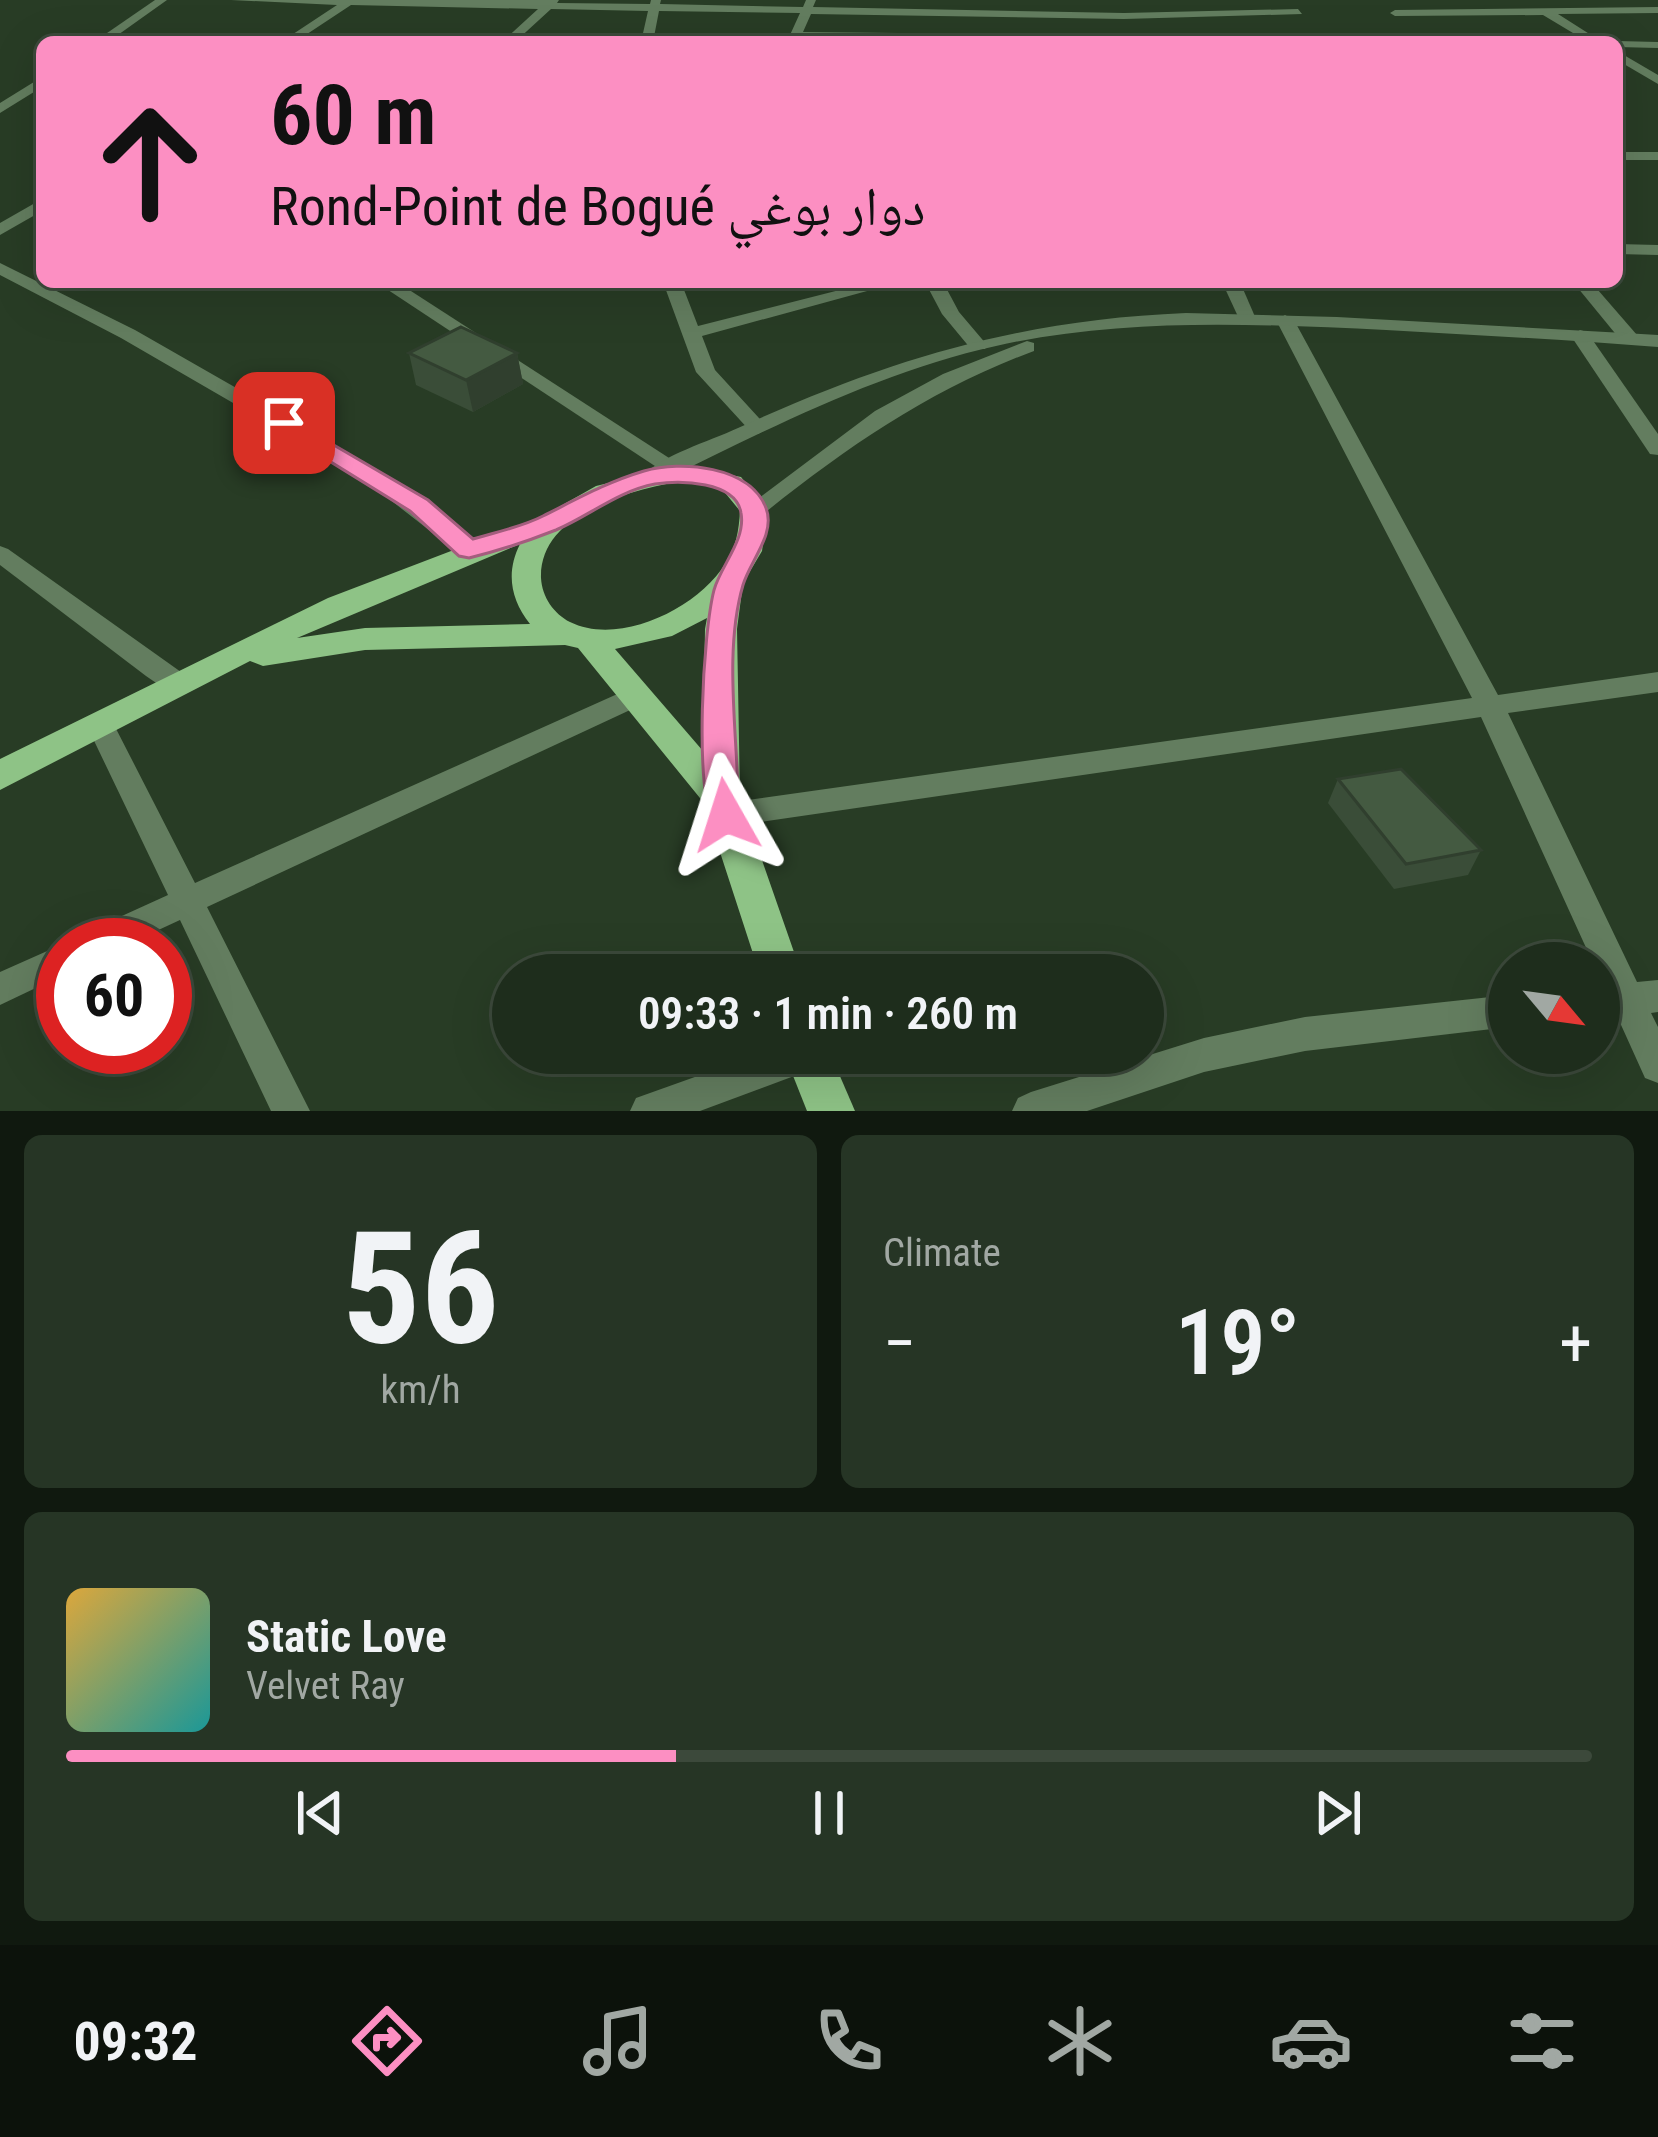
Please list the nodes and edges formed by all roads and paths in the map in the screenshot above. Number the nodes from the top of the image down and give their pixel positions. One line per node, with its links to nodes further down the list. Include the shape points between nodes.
1 (162, 0): 18 (street)
2 (236, 0): 7 (street)
3 (1171, 0): 17 (street)
4 (1283, 0): 13 (street)
5 (1376, 0): 15 (street)
6 (1522, 0): 14 (street)
7 (350, 1): 8 (street); 19 (street)
8 (553, 1): 9 (street); 20 (street)
9 (655, 2): 10 (street); 21 (street)
10 (809, 5): 11 (street); 22 (street, via 796,35)
11 (927, 6): 17 (street); 23 (street)
12 (1658, 10): 14 (street)
13 (1298, 12): 16 (street); 25 (street)
14 (1546, 12): 15 (street); 27 (street)
15 (1395, 13): 26 (street)
16 (1257, 14): 17 (street); 24 (street)
17 (1183, 16)
18 (109, 36)
19 (296, 36)
20 (515, 36)
21 (648, 36)
22 (837, 36)
23 (920, 36)
24 (1276, 36)
25 (1324, 36)
26 (1428, 36)
27 (1585, 36)
28 (1623, 44): 29 (street)
29 (1658, 45)
30 (1623, 58): 32 (street)
31 (1623, 74): 32 (street)
32 (1655, 77)
33 (36, 86): 34 (street)
34 (0, 109)
35 (1623, 156): 36 (street)
36 (1658, 156)
37 (36, 208): 38 (street)
38 (0, 230)
39 (1623, 249): 40 (street)
40 (1658, 250)
41 (0, 268): 42 (street)
42 (36, 286)
43 (40, 288): 63 (street, via 322,445 419,506)
44 (394, 288): 60 (street)
45 (674, 288): 53 (street)
46 (868, 288): 53 (street)
47 (937, 288): 57 (street)
48 (1234, 288): 50 (street)
49 (1587, 288): 55 (street)
50 (1247, 319): 51 (street); 52 (street)
51 (1285, 320): 54 (street); 71 (street)
52 (1086, 328): 57 (street); 61 (street, via 956,372 906,398)
53 (689, 334): 58 (street, via 706,372)
54 (1580, 336): 55 (street); 59 (street)
55 (1630, 339): 56 (street)
56 (1658, 341)
57 (978, 345): 58 (street)
58 (758, 428): 60 (street)
59 (1658, 449)
60 (662, 472): 61 (main road, via 731,483); 62 (main road)
61 (754, 510): 65 (main road, via 754,530)
62 (550, 523): 63 (main road); 66 (main road, via 526,585 547,620)
63 (469, 550): 67 (main road)
64 (0, 554): 69 (street)
65 (729, 584): 66 (main road, via 664,628 636,637); 74 (main road, via 721,629)
66 (575, 636): 67 (main road, via 365,639); 70 (main road)
67 (221, 664): 69 (main road)
68 (1658, 682): 71 (street)
69 (178, 684): 72 (main road)
70 (633, 697): 74 (main road); 75 (street)
71 (1491, 708): 74 (street); 80 (street)
72 (100, 724): 73 (main road); 75 (street)
73 (0, 776)
74 (724, 806): 77 (main road)
75 (184, 901): 76 (street); 85 (street)
76 (148, 918)
77 (774, 954)
78 (36, 972): 79 (street)
79 (0, 989)
80 (1629, 999): 82 (street)
81 (1488, 1013): 88 (street, via 1305,1034 1204,1055)
82 (1658, 1066)
83 (752, 1074): 86 (street)
84 (816, 1074): 87 (main road)
85 (290, 1111)
86 (649, 1111)
87 (831, 1111)
88 (1031, 1111)

